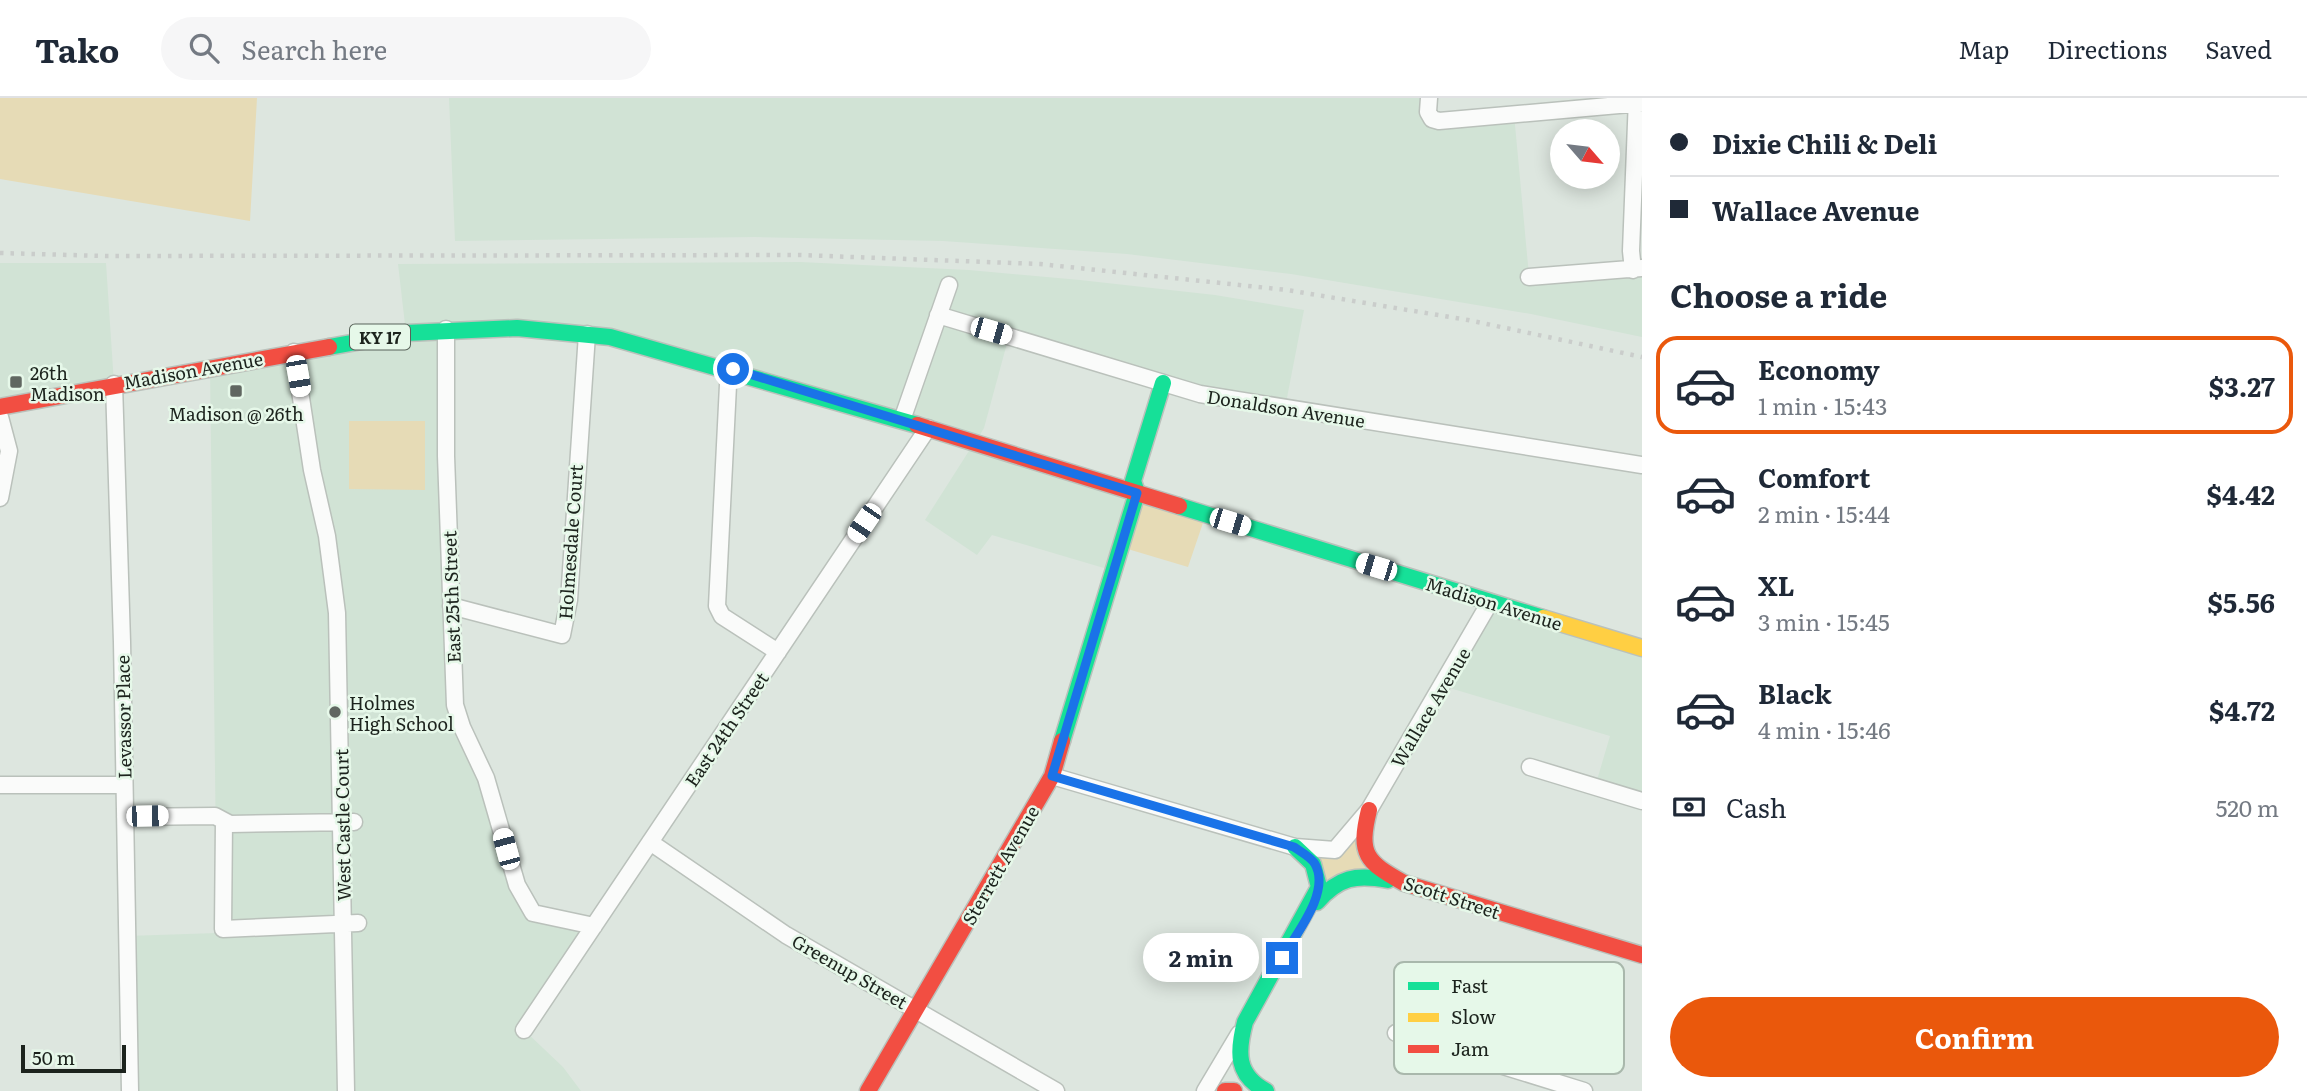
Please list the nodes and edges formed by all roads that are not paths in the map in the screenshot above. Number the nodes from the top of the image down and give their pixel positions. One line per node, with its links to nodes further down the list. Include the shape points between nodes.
1 (1429, 98): 2 (street, via 1432,119)
2 (1639, 101): 3 (street, via 1632,213)
3 (1637, 269): 4 (street)
4 (1530, 277)
5 (949, 285): 6 (street)
6 (938, 315): 11 (street, Donaldson Avenue); 15 (street)
7 (446, 329): 8 (main road, Madison Avenue / KY 17, via 517,328); 9 (main road, Madison Avenue / KY 17); 21 (street, East 25th Street)
8 (587, 334): 10 (main road, Madison Avenue / KY 17, via 653,346); 21 (street, Holmesdale Court, via 569,600 562,635)
9 (293, 352): 12 (main road, Madison Avenue / KY 17); 32 (street, West Castle Court, via 334,577)
10 (733, 369): 15 (main road, Madison Avenue / KY 17); 23 (street, via 728,385 717,606 722,616)
11 (1163, 383): 17 (street, Donaldson Avenue, via 1200,394); 18 (main road, Sterrett Avenue, via 1133,481)
12 (114, 384): 13 (main road, Madison Avenue / KY 17); 27 (street, Levassor Place)
13 (0, 407)
14 (0, 417): 19 (street, via 9,451)
15 (902, 420): 16 (main road, Madison Avenue / KY 17)
16 (928, 428): 18 (main road, Madison Avenue / KY 17); 23 (street, East 24th Street)
17 (1642, 465)
18 (1137, 493): 20 (main road, Madison Avenue / KY 17); 25 (main road, Sterrett Avenue)
19 (0, 498)
20 (1490, 602): 22 (main road, Madison Avenue / KY 17); 29 (street, Wallace Avenue)
21 (451, 606): 38 (street, East 25th Street, via 458,718 486,778 523,901 533,913)
22 (1642, 648)
23 (778, 652): 33 (street, East 24th Street)
24 (1530, 767): 28 (street)
25 (1052, 776): 34 (street); 40 (main road, Sterrett Avenue)
26 (0, 785): 27 (street)
27 (124, 785): 30 (street, Levassor Place)
28 (1642, 801)
29 (1369, 810): 34 (street, via 1335,850); 35 (main road, Scott Street, via 1361,841 1363,856)
30 (125, 817): 31 (street); 44 (street, Levassor Place)
31 (219, 818): 32 (street, via 230,824); 37 (street, via 223,929)
32 (348, 823): 37 (street, West Castle Court)
33 (650, 842): 38 (street, East 24th Street); 40 (street, Greenup Street, via 786,935)
34 (1294, 847): 36 (main road, via 1314,861 1320,874)
35 (1404, 883): 36 (main road, via 1352,875 1336,880); 39 (main road, Scott Street)
36 (1307, 915): 41 (main road)
37 (351, 923): 45 (street, West Castle Court)
38 (594, 926): 42 (street, East 24th Street)
39 (1642, 955)
40 (916, 1010): 46 (main road, Sterrett Avenue); 47 (street, Greenup Street)
41 (1245, 1022): 48 (street); 51 (main road, via 1238,1046 1239,1067)
42 (524, 1030)
43 (1530, 1074): 52 (street)
44 (130, 1091)
45 (346, 1091)
46 (868, 1091)
47 (1056, 1091)
48 (1205, 1091)
49 (1226, 1091): 50 (main road)
50 (1234, 1091)
51 (1266, 1091)
52 (1584, 1091)

